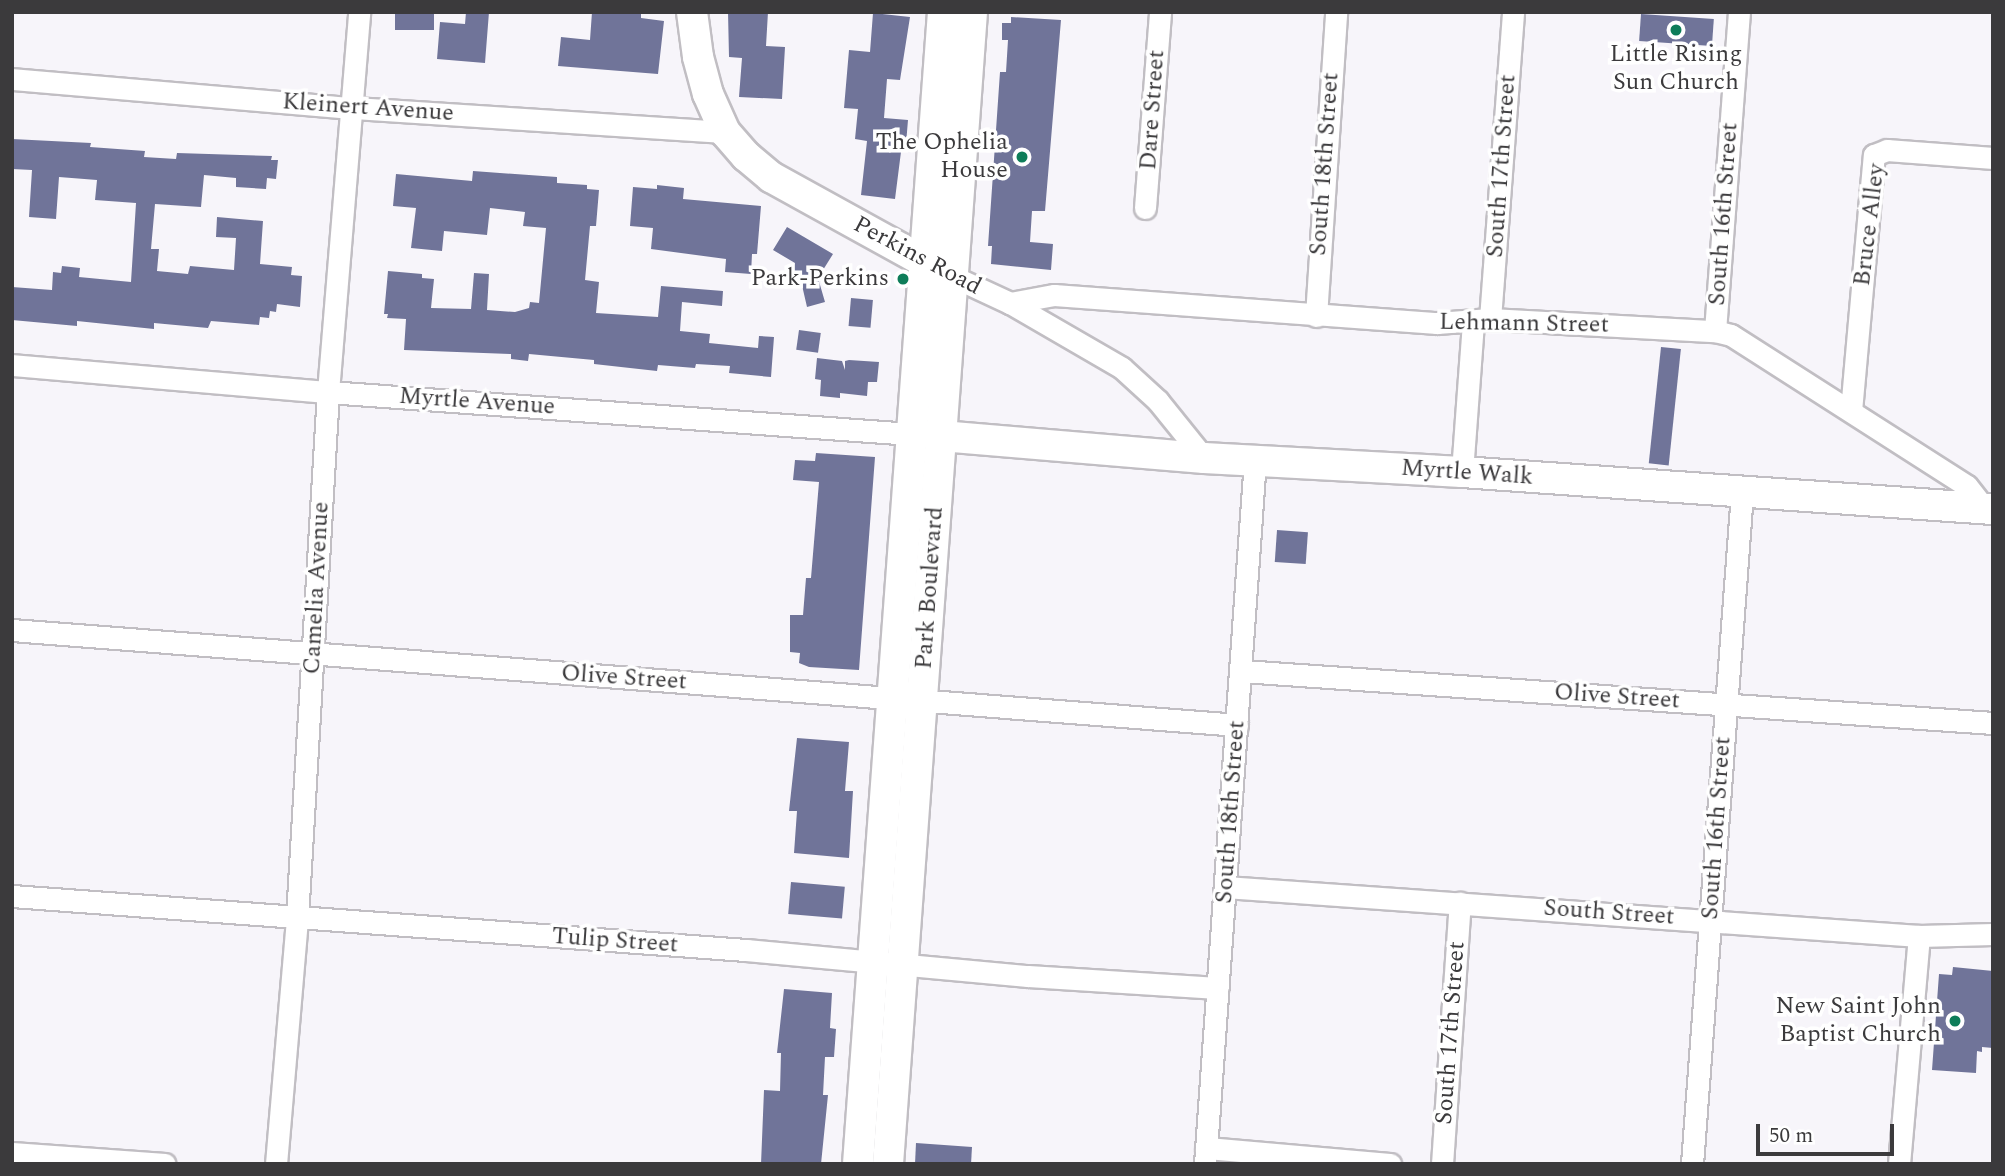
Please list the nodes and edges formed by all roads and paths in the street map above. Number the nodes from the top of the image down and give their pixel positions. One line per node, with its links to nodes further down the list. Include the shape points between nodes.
1 (359, 12): 10 (street, Camelia Avenue)
2 (692, 12): 11 (street, Perkins Road, via 698,57)
3 (943, 12): 14 (street)
4 (972, 12): 15 (street, Park Boulevard)
5 (1160, 12): 13 (street, Dare Street)
6 (1336, 12): 17 (street, South 18th Street)
7 (1513, 12): 18 (street, South 17th Street)
8 (1739, 12): 19 (street, South 16th Street)
9 (12, 79): 10 (street, Kleinert Avenue)
10 (353, 108): 11 (street, Kleinert Avenue); 21 (street, Camelia Avenue)
11 (725, 132): 14 (street, Perkins Road, via 771,177)
12 (1993, 158): 22 (street, Bruce Alley, via 1887,150 1874,155)
13 (1145, 208)
14 (925, 262): 15 (street, Perkins Road); 23 (street)
15 (954, 277): 16 (street, Perkins Road); 23 (street, Park Boulevard)
16 (1010, 303): 17 (street, Lehmann Street, via 1054,295); 24 (street, Perkins Road, via 1122,368 1158,401)
17 (1316, 316): 18 (street, Lehmann Street)
18 (1481, 321): 19 (street, Lehmann Street); 26 (street, South 17th Street)
19 (1715, 331): 22 (street, Lehmann Street, via 1731,335)
20 (12, 365): 21 (street, Myrtle Avenue)
21 (328, 392): 23 (street, Myrtle Avenue); 30 (street, Camelia Avenue)
22 (1851, 411): 28 (street, Lehmann Street, via 1967,486)
23 (927, 435): 24 (street, Myrtle Walk); 32 (street); 33 (street, Park Boulevard)
24 (1204, 458): 25 (street, Myrtle Walk)
25 (1255, 460): 26 (street, Myrtle Walk); 31 (street, South 18th Street)
26 (1462, 472): 27 (street, Myrtle Walk)
27 (1742, 492): 28 (street, Myrtle Walk); 34 (street, South 16th Street)
28 (1988, 508)
29 (12, 630): 30 (street, Olive Street)
30 (313, 654): 32 (street, Olive Street); 40 (street, Camelia Avenue)
31 (1242, 671): 34 (street, Olive Street); 36 (street, South 18th Street)
32 (892, 698): 33 (street, Olive Street); 44 (street)
33 (922, 701): 36 (street, Olive Street); 45 (street, Park Boulevard)
34 (1725, 705): 35 (street, Olive Street); 41 (street, South 16th Street)
35 (1993, 723)
36 (1237, 725): 37 (street, South 18th Street)
37 (1225, 887): 39 (street, South Street); 46 (street, South 18th Street)
38 (12, 896): 40 (street, Tulip Street)
39 (1460, 903): 41 (street, South Street); 54 (street, South 17th Street)
40 (297, 918): 44 (street, Tulip Street); 50 (street, Camelia Avenue)
41 (1710, 920): 43 (street, South Street); 55 (street, South 16th Street)
42 (1993, 934): 43 (street, South Street)
43 (1919, 936): 56 (street)
44 (873, 963): 45 (street, Tulip Street); 51 (street)
45 (902, 966): 46 (street, Tulip Street); 52 (street, Park Boulevard)
46 (1218, 988): 48 (street, South 18th Street)
47 (12, 1153): 49 (street)
48 (1205, 1156): 53 (street)
49 (165, 1164)
50 (276, 1164)
51 (858, 1164)
52 (888, 1164)
53 (1390, 1164)
54 (1442, 1164)
55 (1692, 1164)
56 (1899, 1164)

